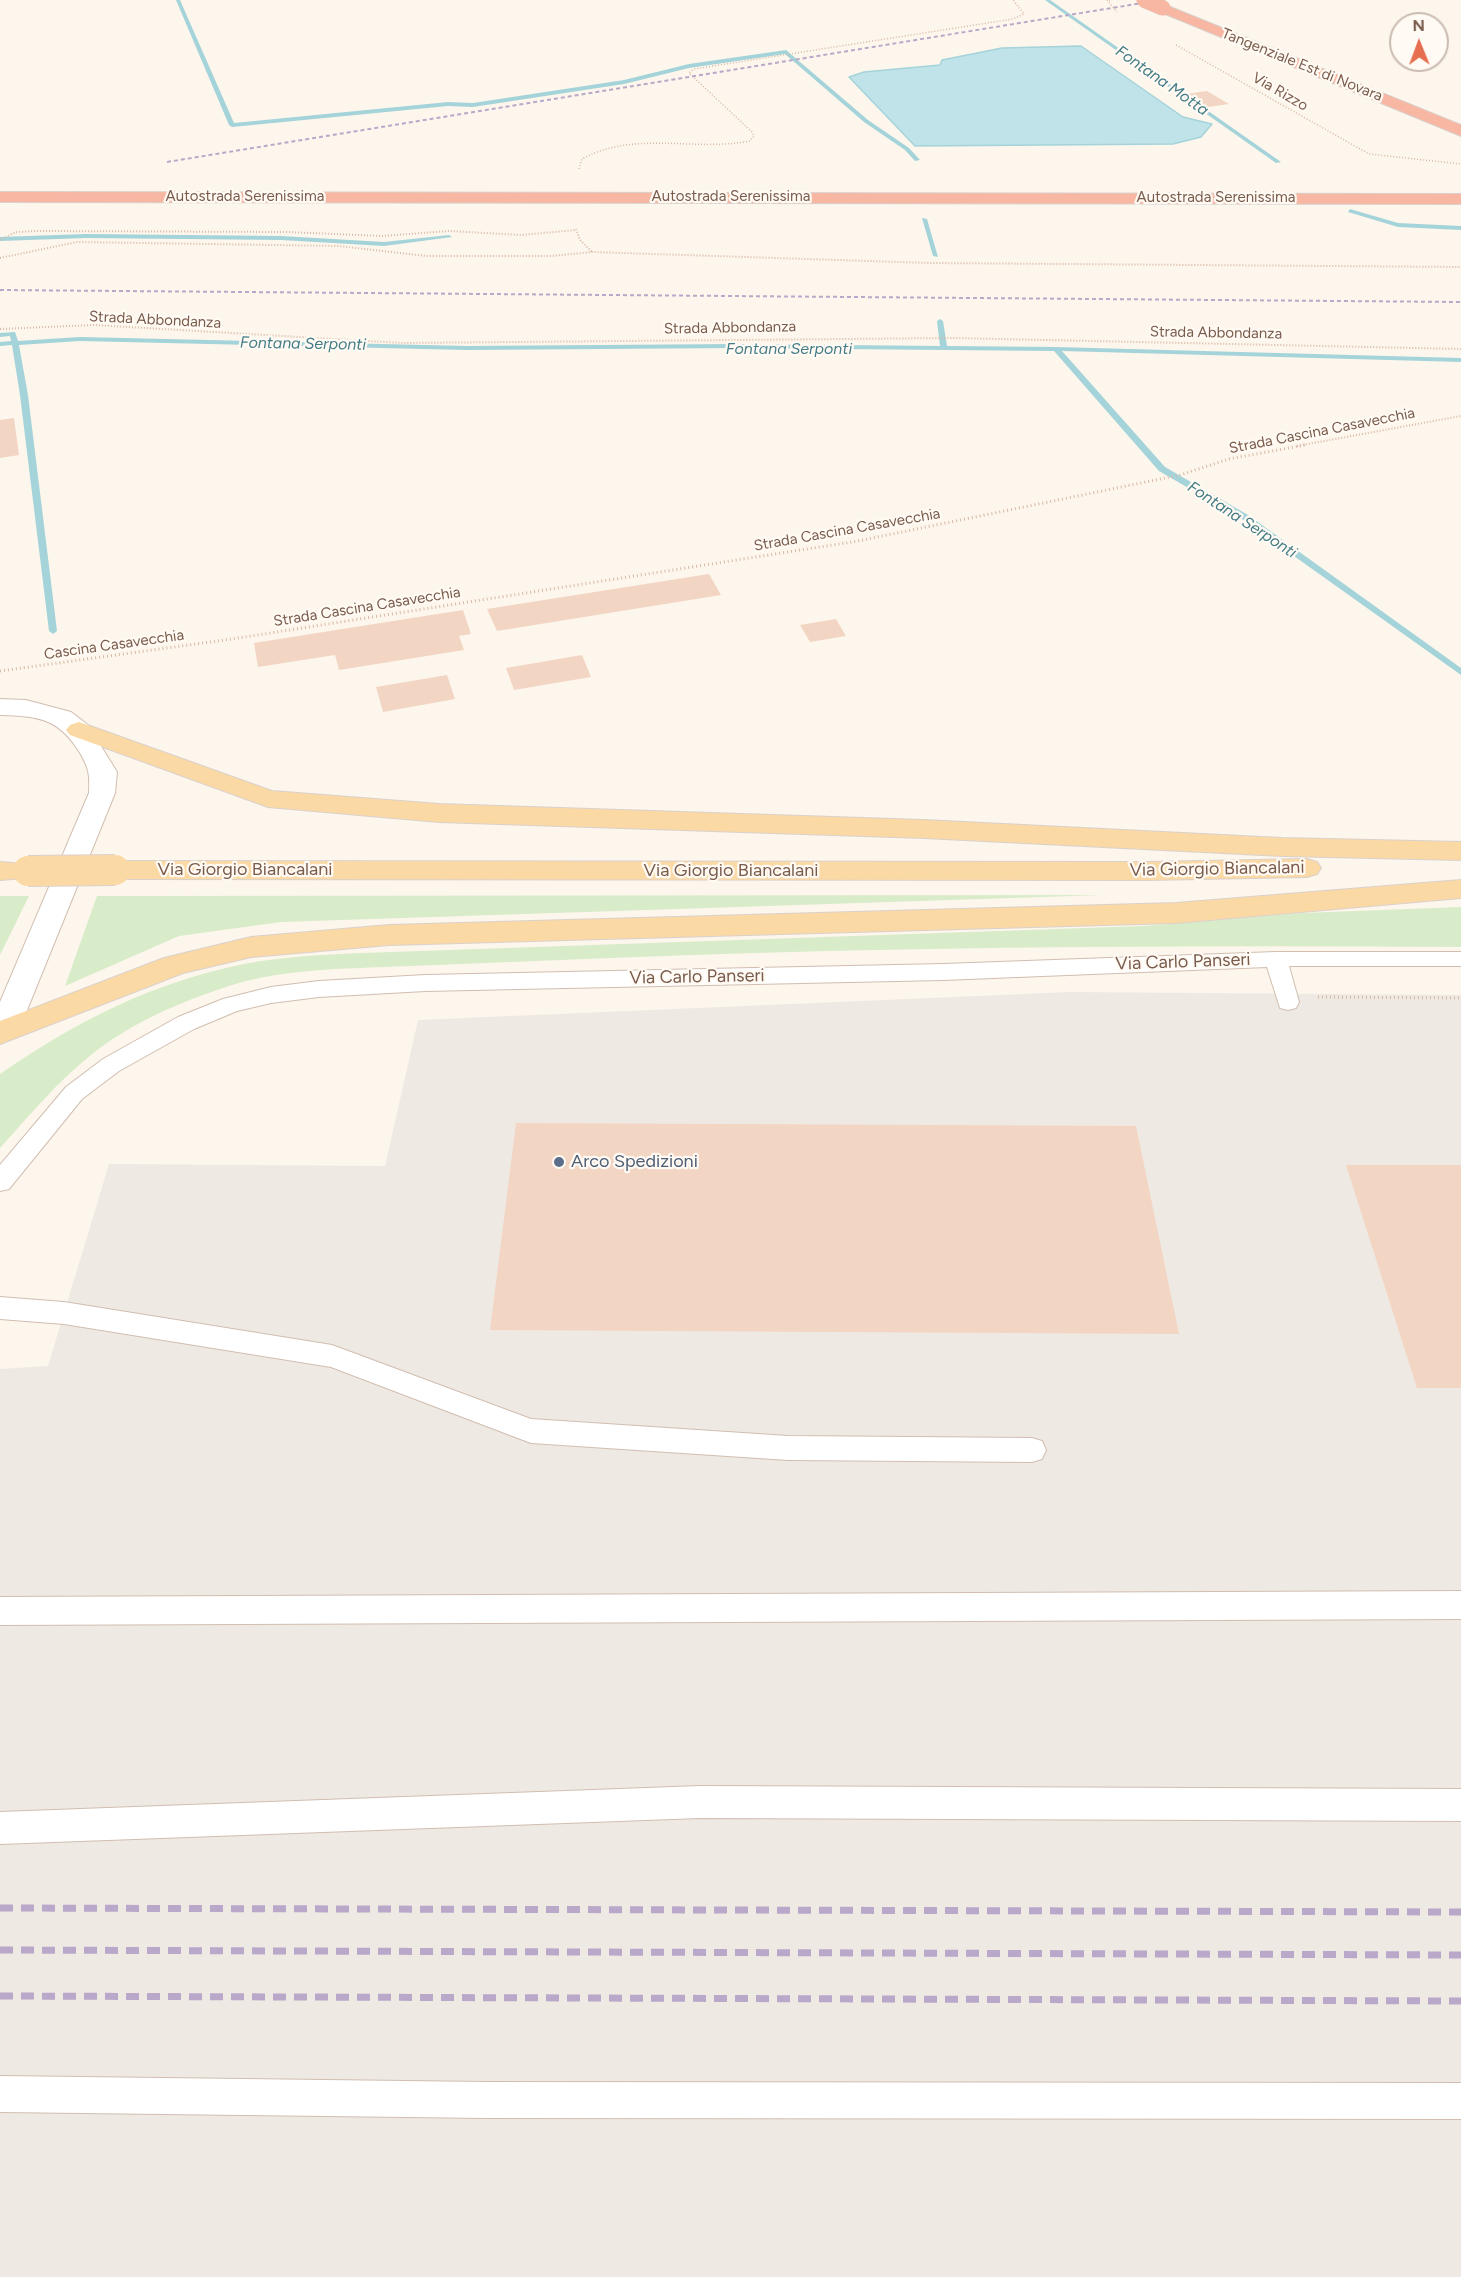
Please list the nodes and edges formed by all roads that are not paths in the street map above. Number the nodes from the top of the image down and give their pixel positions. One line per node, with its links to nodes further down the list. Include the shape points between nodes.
1 (1144, 0): 2 (highway, Tangenziale Est di Novara, bridge)
2 (1172, 4): 3 (highway, Tangenziale Est di Novara); 6 (highway, Tangenziale Est di Novara, via 1268,56)
3 (1252, 33): 4 (highway); 5 (highway, Tangenziale Est di Novara)
4 (1340, 65)
5 (1461, 119)
6 (1457, 139)
7 (0, 197): 8 (highway, Autostrada Serenissima)
8 (1461, 200)
9 (0, 707): 10 (street, via 26,708 62,717)
10 (79, 730): 11 (main road, via 268,799 439,813); 18 (street, via 104,772 102,793 8,1020)
11 (1461, 851)
12 (1461, 866): 13 (main road, Via Giorgio Biancalani, bridge, via 1147,871)
13 (0, 871)
14 (1461, 889): 18 (main road, via 1176,913 389,935 251,947 174,965)
15 (1276, 959): 16 (lane, Via Carlo Panseri); 17 (lane); 19 (lane, Via Carlo Panseri, via 943,972 425,983 271,995 231,1005 186,1023 111,1065 74,1093)
16 (1461, 959)
17 (1287, 999)
18 (0, 1031)
19 (0, 1182)
20 (0, 1308): 21 (lane, via 64,1313 332,1356 531,1431 788,1448)
21 (1032, 1450)
22 (1461, 1605): 23 (lane)
23 (0, 1611)
24 (1461, 1805): 25 (lane, via 700,1802)
25 (0, 1828)
26 (0, 2094): 27 (lane, via 487,2100)
27 (1461, 2101)

